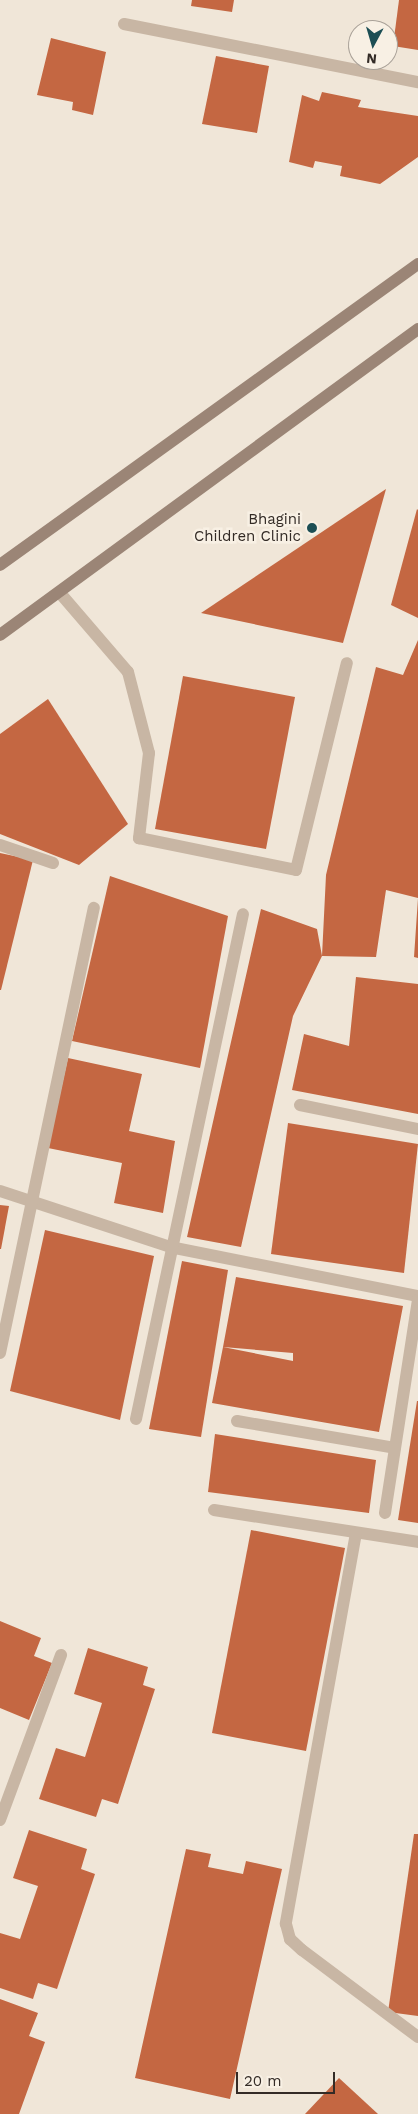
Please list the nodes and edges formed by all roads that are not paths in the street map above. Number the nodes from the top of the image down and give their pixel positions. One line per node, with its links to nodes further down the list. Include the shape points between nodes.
1 (124, 24): 2 (street)
2 (418, 82)
3 (418, 264): 5 (street)
4 (418, 329): 6 (street)
5 (0, 565)
6 (60, 593): 7 (street); 8 (street, via 128,672 149,753 139,838 296,870)
7 (0, 634)
8 (347, 663)
9 (0, 846): 10 (street)
10 (52, 863)
11 (94, 908): 16 (street)
12 (244, 914): 17 (street)
13 (300, 1105): 14 (street)
14 (418, 1129)
15 (0, 1190): 16 (street)
16 (31, 1202): 17 (street); 20 (street)
17 (170, 1247): 18 (street); 21 (street)
18 (418, 1296)
19 (418, 1300): 23 (street)
20 (0, 1353)
21 (136, 1419)
22 (237, 1421): 23 (street)
23 (396, 1448): 25 (street)
24 (214, 1510): 26 (street)
25 (384, 1513)
26 (356, 1533): 27 (street); 30 (street, via 286,1924 290,1939 302,1950)
27 (418, 1542)
28 (61, 1655): 29 (street)
29 (0, 1820)
30 (418, 2037)

